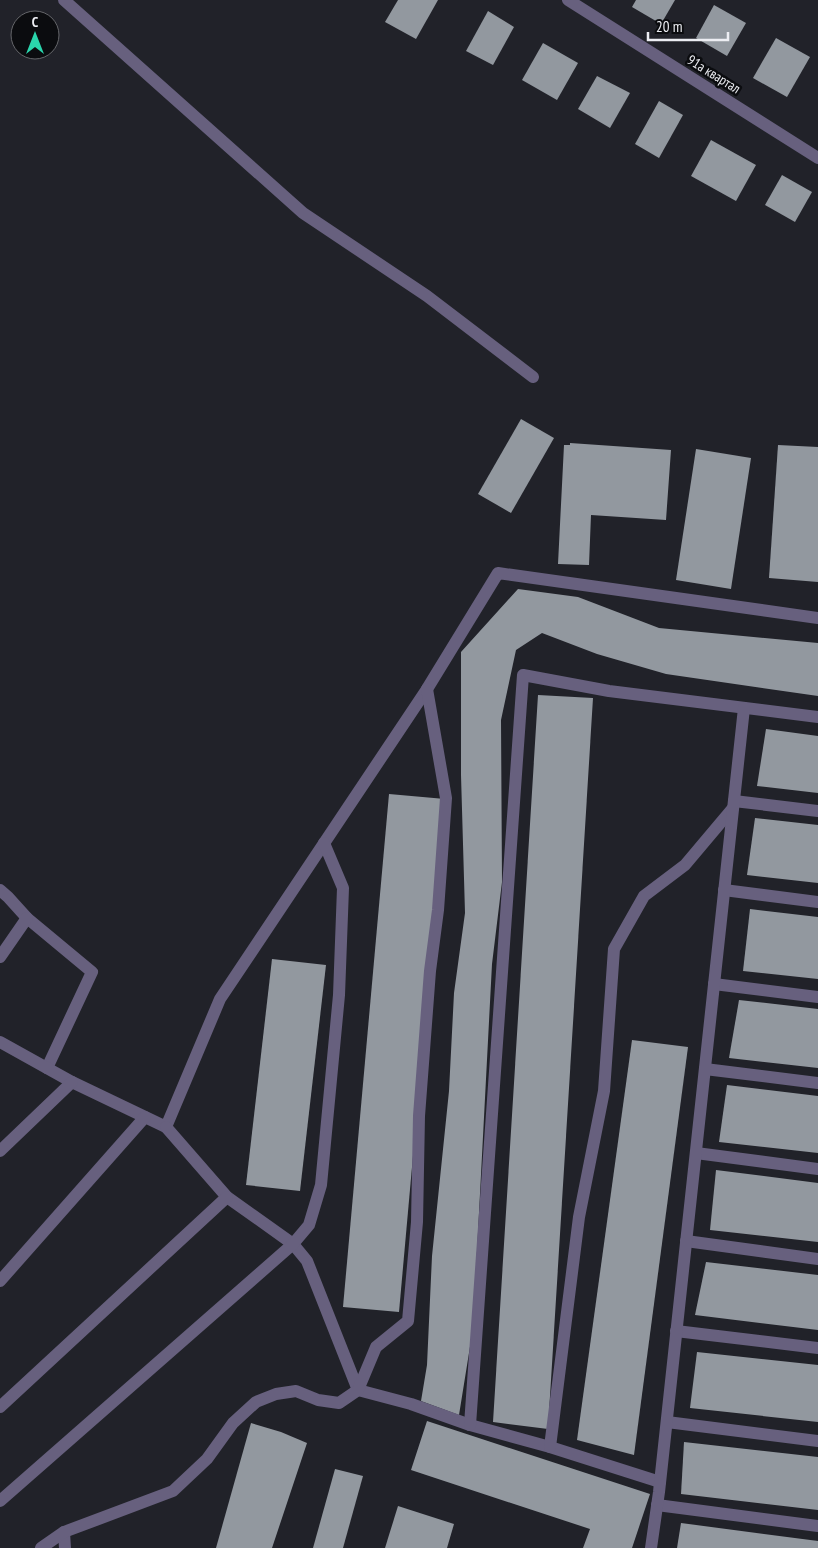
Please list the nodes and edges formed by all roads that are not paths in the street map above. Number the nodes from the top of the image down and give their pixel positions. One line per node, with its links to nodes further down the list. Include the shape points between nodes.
1 (64, 0): 4 (street, via 304,213 427,296)
2 (568, 0): 3 (street, 91а квартал)
3 (818, 158)
4 (533, 377)
5 (818, 618): 6 (street, via 498,573)
6 (427, 689): 11 (street); 36 (street, via 446,798 430,970 420,1109 417,1222 409,1311 408,1321 376,1347)
7 (744, 708): 8 (street); 9 (street); 39 (street, via 609,691 523,676)
8 (818, 717)
9 (733, 805): 10 (street); 13 (street); 41 (street, via 685,865 644,896 614,949 604,1091 579,1216)
10 (818, 811)
11 (324, 844): 25 (street, via 220,1000); 31 (street, via 342,888 339,995 321,1185 309,1225)
12 (0, 890): 15 (street)
13 (724, 890): 14 (street); 17 (street)
14 (818, 902)
15 (27, 918): 16 (street); 20 (street, via 92,972)
16 (0, 957)
17 (714, 984): 18 (street); 21 (street)
18 (818, 997)
19 (0, 1042): 20 (street)
20 (47, 1068): 22 (street)
21 (705, 1068): 23 (street); 27 (street)
22 (72, 1082): 24 (street); 26 (street)
23 (818, 1083)
24 (145, 1117): 25 (street); 33 (street)
25 (166, 1127): 29 (street)
26 (0, 1151)
27 (696, 1153): 28 (street); 30 (street)
28 (818, 1169)
29 (227, 1197): 31 (street); 37 (street)
30 (686, 1242): 32 (street); 34 (street)
31 (293, 1244): 36 (street, via 307,1261); 43 (street)
32 (818, 1259)
33 (0, 1282)
34 (676, 1332): 35 (street); 38 (street)
35 (818, 1348)
36 (358, 1390): 39 (street); 46 (street, via 339,1403 318,1400 296,1391 256,1402 173,1491)
37 (0, 1407)
38 (666, 1422): 40 (street); 42 (street)
39 (470, 1425): 41 (street)
40 (818, 1441)
41 (550, 1447): 42 (street)
42 (660, 1482): 44 (street)
43 (0, 1502)
44 (657, 1505): 45 (street); 49 (street)
45 (818, 1526)
46 (64, 1532): 47 (street); 48 (street)
47 (41, 1548)
48 (65, 1548)
49 (651, 1548)

